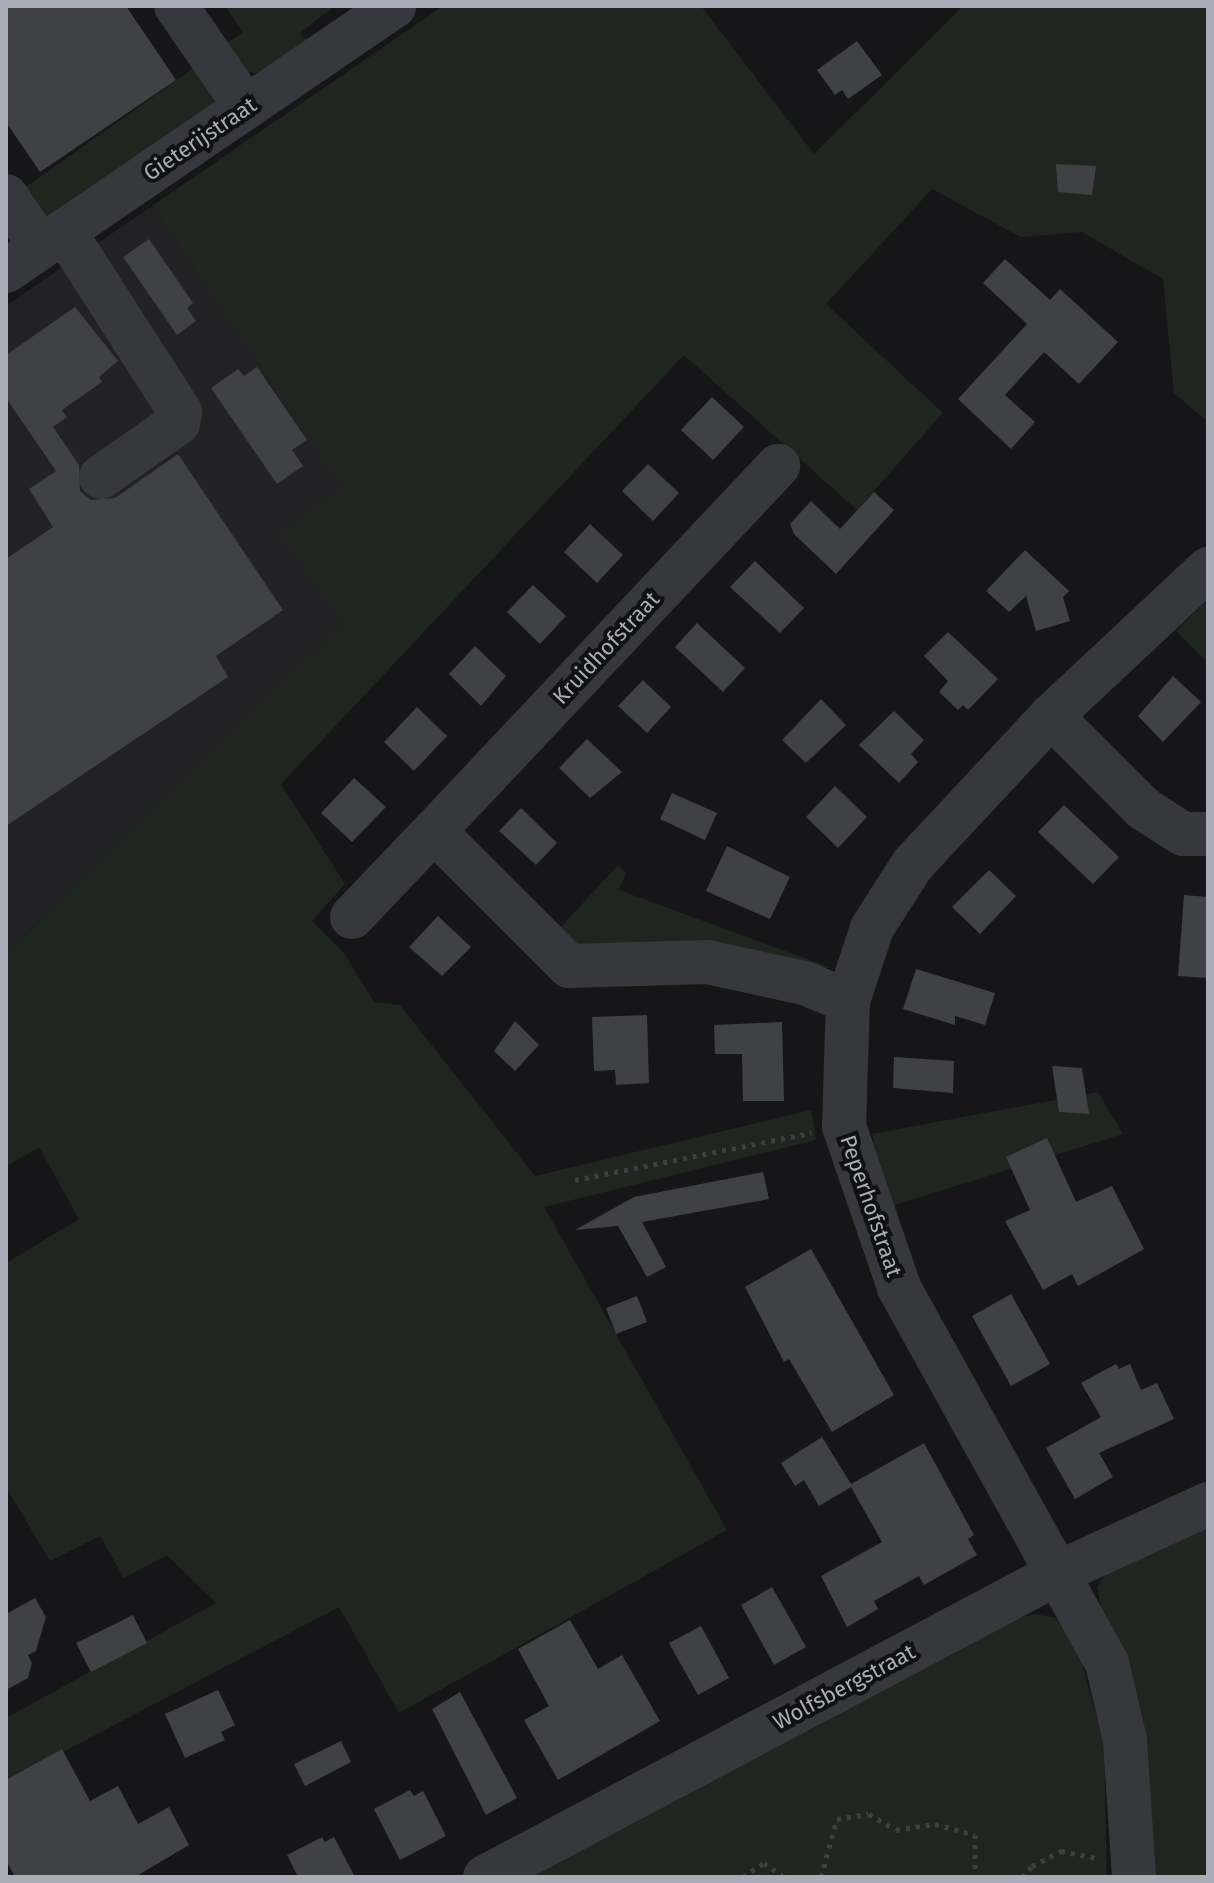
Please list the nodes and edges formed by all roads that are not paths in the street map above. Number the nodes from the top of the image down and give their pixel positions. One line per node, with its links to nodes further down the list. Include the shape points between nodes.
1 (176, 6): 3 (street)
2 (394, 6): 3 (street, Gieterijstraat)
3 (246, 107): 5 (street, Gieterijstraat)
4 (6, 196): 5 (street)
5 (53, 239): 6 (street, Gieterijstraat); 8 (street, via 180,412 178,423)
6 (6, 271)
7 (778, 466): 11 (street, Kruidhofstraat)
8 (101, 477)
9 (1208, 569): 10 (street, Peperhofstraat)
10 (1051, 716): 12 (street, via 1144,809 1183,834); 14 (street, Peperhofstraat, via 913,864 872,928)
11 (434, 831): 13 (street, Kruidhofstraat); 14 (street, via 569,966 707,962 804,983)
12 (1208, 834)
13 (352, 917)
14 (848, 1001): 16 (street, Peperhofstraat, via 844,1126 899,1287)
15 (1208, 1504): 16 (street, Wolfsbergstraat)
16 (1060, 1572): 17 (street, Peperhofstraat, via 1107,1663 1122,1725); 18 (street, Wolfsbergstraat)
17 (1119, 1868)
18 (485, 1877)

